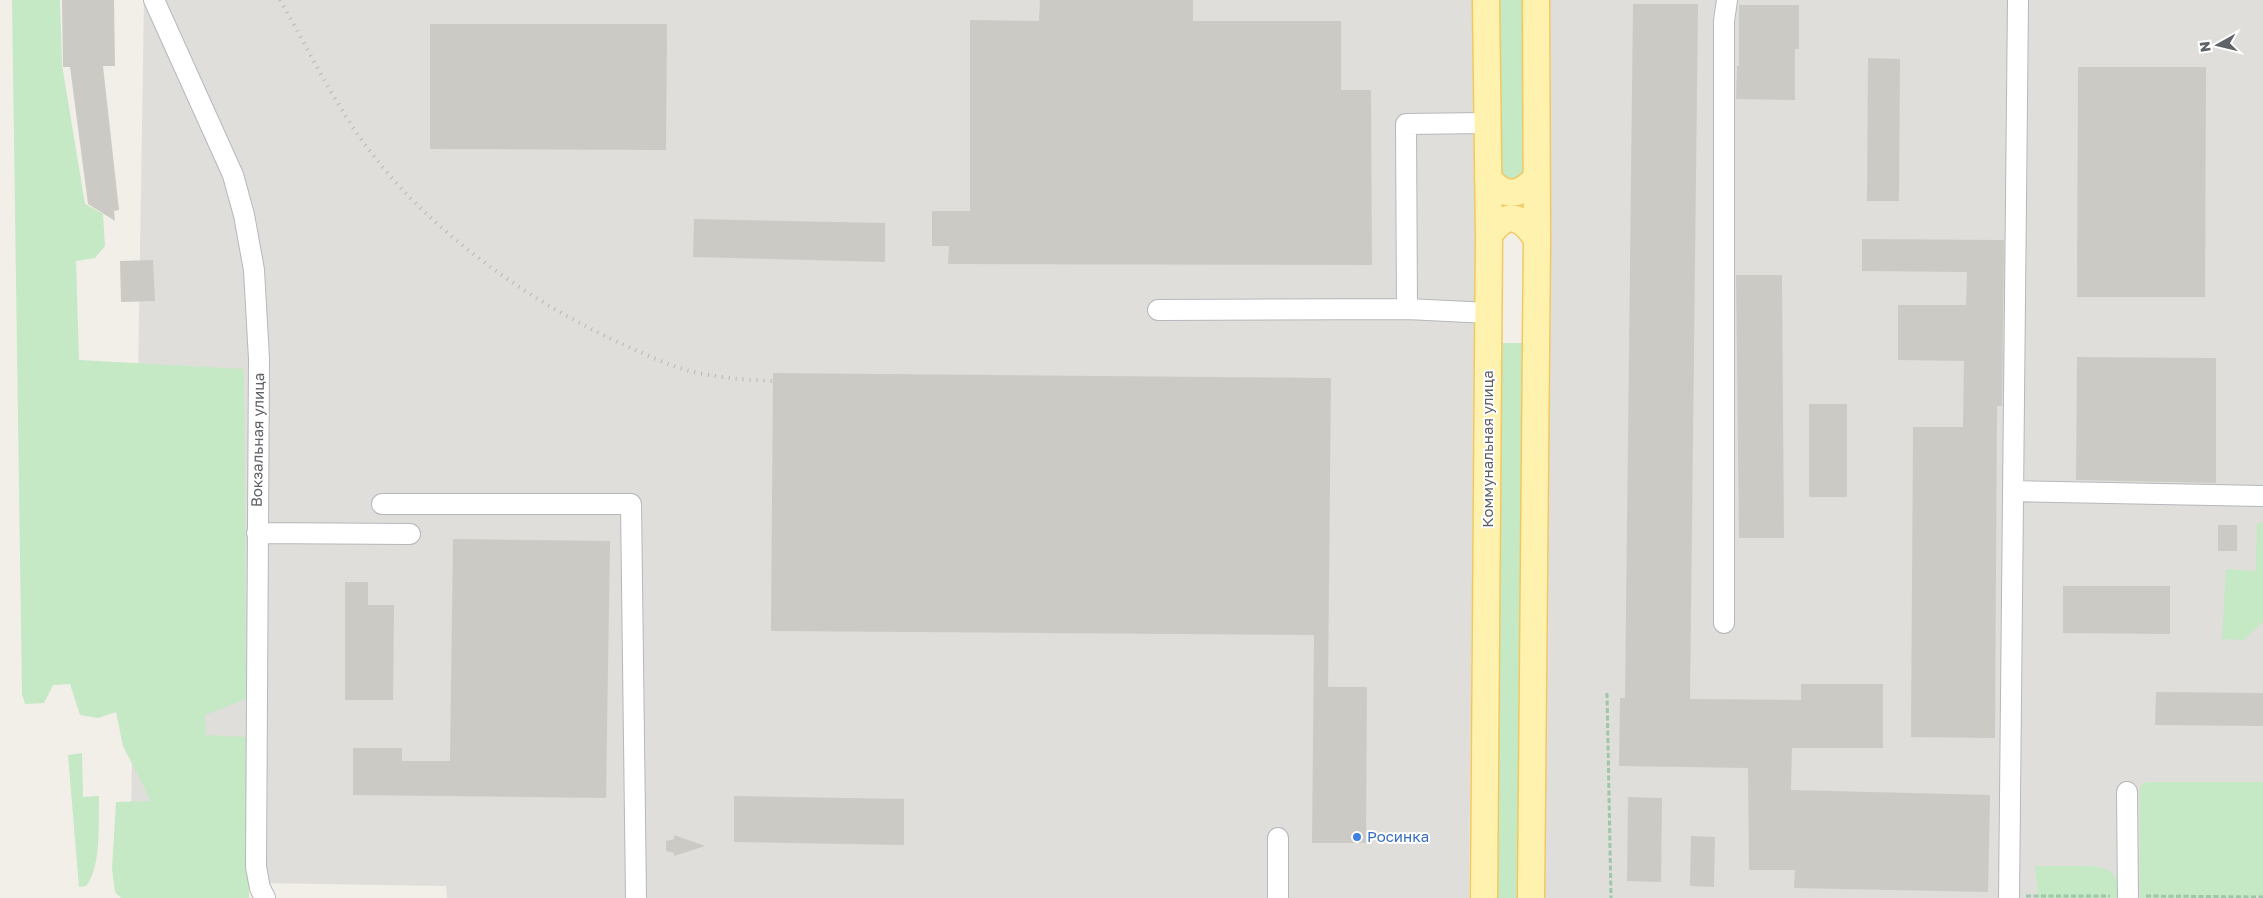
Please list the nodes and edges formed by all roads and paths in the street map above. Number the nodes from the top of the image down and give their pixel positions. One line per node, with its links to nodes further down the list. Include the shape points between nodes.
1 (154, 0): 17 (street, Вокзальная улица, via 233,175 244,215 254,270 259,359)
2 (1486, 0): 6 (main road, Коммунальная улица)
3 (1536, 0): 8 (main road)
4 (1727, 0): 19 (street, via 1724,21)
5 (2018, 0): 14 (street)
6 (1486, 123): 7 (main road, Коммунальная улица); 11 (street, via 1406,124)
7 (1488, 178): 8 (main road, via 1505,192 1519,192); 9 (main road, Коммунальная улица)
8 (1536, 178): 10 (main road)
9 (1489, 235): 10 (main road, via 1496,225 1510,218 1527,224); 13 (main road, Коммунальная улица)
10 (1536, 239): 27 (main road)
11 (1407, 309): 12 (street); 13 (street)
12 (1158, 310)
13 (1489, 313): 26 (main road, Коммунальная улица)
14 (2013, 491): 15 (street); 29 (street)
15 (2263, 496)
16 (382, 504): 24 (street, via 631,504)
17 (257, 533): 18 (street); 23 (street, Вокзальная улица, via 256,868)
18 (410, 534)
19 (1724, 623)
20 (1607, 693): 28 (path)
21 (2128, 792): 30 (street)
22 (1278, 838): 25 (street)
23 (265, 898)
24 (636, 898)
25 (1278, 898)
26 (1484, 898)
27 (1532, 898)
28 (1611, 898)
29 (2009, 898)
30 (2128, 898)

